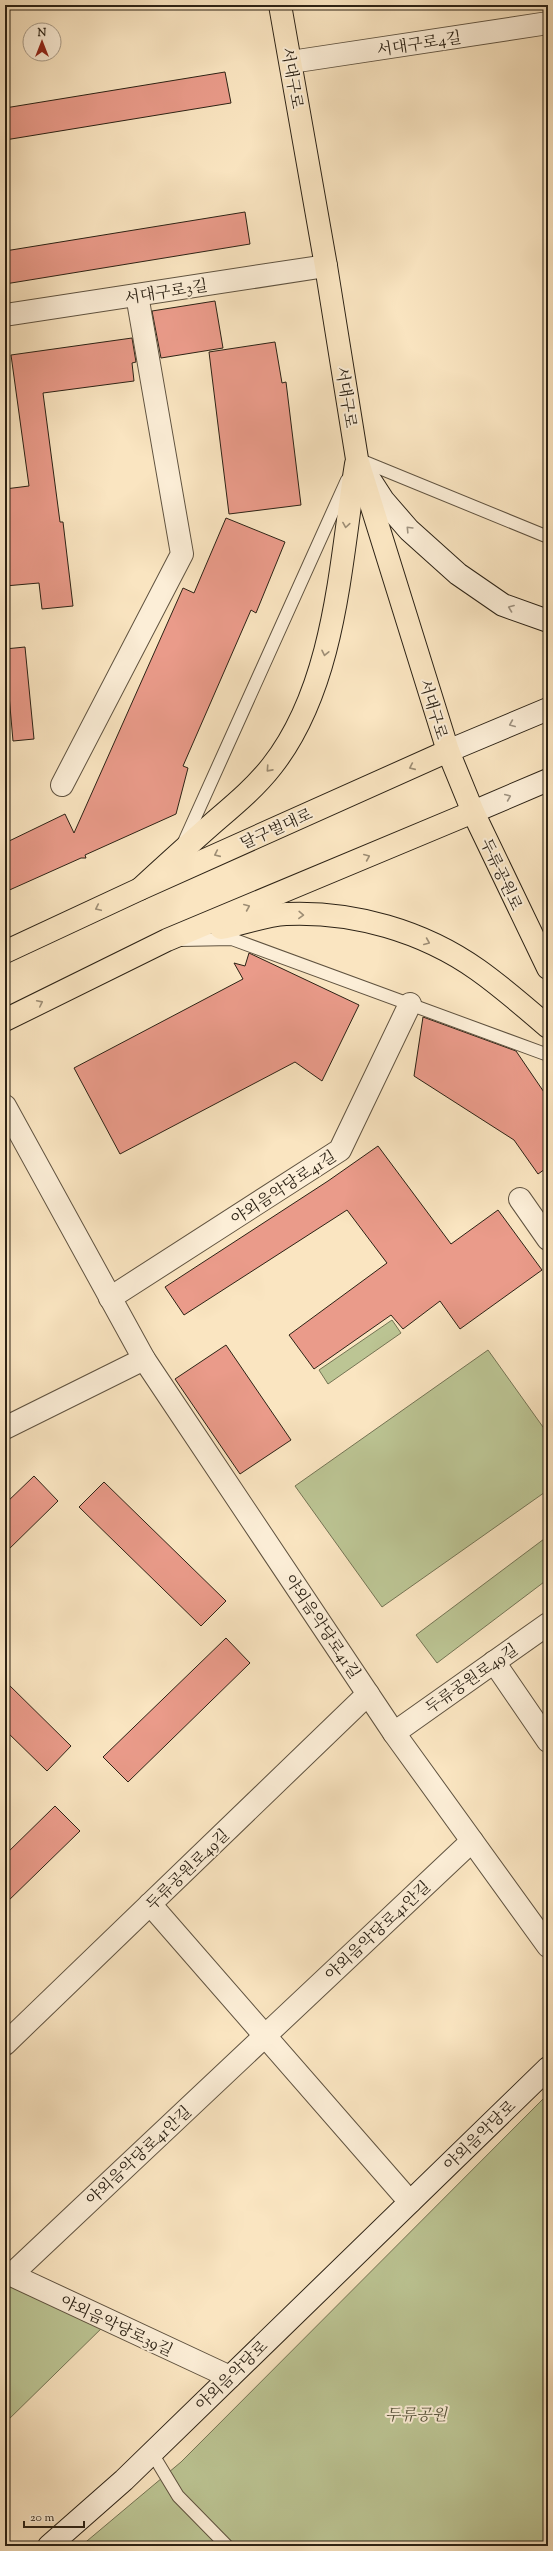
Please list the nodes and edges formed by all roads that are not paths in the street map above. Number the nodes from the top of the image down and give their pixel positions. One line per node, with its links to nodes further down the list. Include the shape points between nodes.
1 (280, 5): 3 (main road, 서대구로)
2 (548, 23): 3 (street, 서대구로4길)
3 (291, 62): 4 (main road, 서대구로)
4 (326, 266): 5 (street, 서대구로3길); 7 (main road, 서대구로)
5 (137, 295): 6 (street, 서대구로3길); 14 (street, via 182,554)
6 (5, 315)
7 (356, 459): 8 (lane); 9 (street, one-way to 7, via 503,605 458,574 409,530 383,500); 11 (main road, 서대구로); 16 (lane); 16 (main road, one-way to 16, via 331,626 313,694 295,732 272,766)
8 (548, 537)
9 (548, 621)
10 (548, 709): 11 (street, 달구벌대로, one-way to 11)
11 (448, 751): 12 (main road, 서대구로); 17 (main road, 달구벌대로, one-way to 17)
12 (459, 778): 15 (main road, 두류공원로)
13 (548, 780): 15 (street, one-way to 13)
14 (62, 785)
15 (473, 812): 18 (main road, one-way to 15); 20 (main road, 두류공원로)
16 (180, 853): 17 (main road)
17 (140, 889): 19 (main road, 달구벌대로, one-way to 19)
18 (167, 940): 21 (lane, via 232,939); 22 (main road, one-way to 18); 23 (main road, one-way to 23, via 285,914 353,918 392,927 451,954 476,969)
19 (5, 952)
20 (548, 968)
21 (410, 1004): 24 (lane); 28 (street, 야외음악당로41길, via 340,1150)
22 (5, 1020)
23 (548, 1027)
24 (548, 1055)
25 (5, 1106): 28 (street, 야외음악당로41길)
26 (520, 1199): 27 (street)
27 (548, 1239)
28 (110, 1298): 29 (street, 야외음악당로41길)
29 (144, 1359): 30 (street); 33 (street, 야외음악당로41길)
30 (5, 1428)
31 (548, 1624): 32 (street, 두류공원로49길)
32 (494, 1662): 34 (street, 두류공원로49길); 35 (street)
33 (368, 1694): 34 (street, 야외음악당로41길); 37 (street, 두류공원로49길)
34 (394, 1733): 36 (street, 야외음악당로41길)
35 (548, 1741)
36 (472, 1841): 38 (street, 야외음악당로41길); 39 (street, 야외음악당로41안길)
37 (150, 1904): 39 (street); 40 (street, 두류공원로49길)
38 (548, 1946)
39 (265, 2035): 42 (street); 43 (street, 야외음악당로41안길)
40 (5, 2044)
41 (548, 2068): 42 (street, 야외음악당로)
42 (410, 2202): 44 (street, 야외음악당로)
43 (8, 2273): 44 (street, 야외음악당로39길)
44 (230, 2377): 45 (street, 야외음악당로)
45 (152, 2453): 46 (street, 야외음악당로); 47 (lane, via 178,2496)
46 (49, 2546)
47 (227, 2546)

